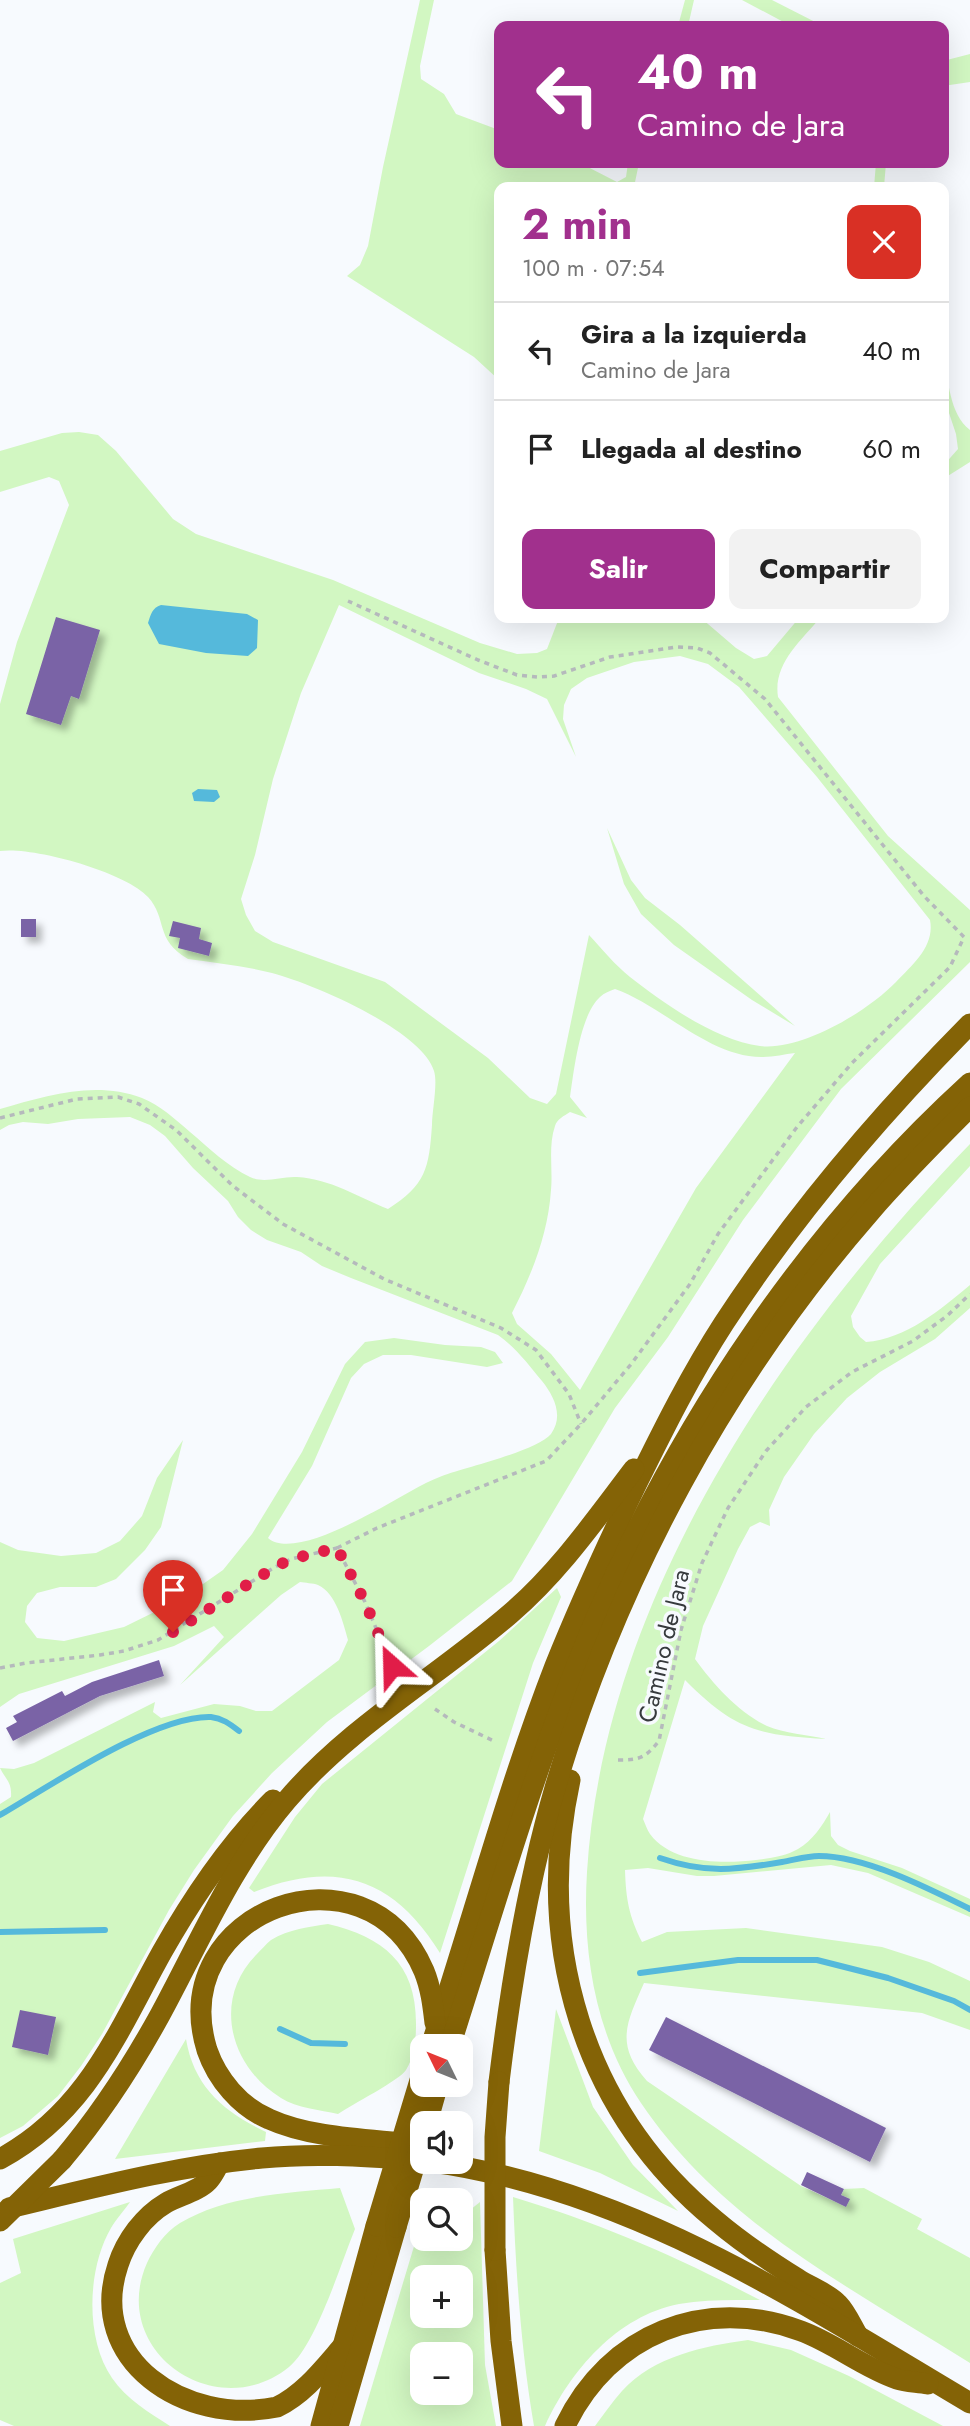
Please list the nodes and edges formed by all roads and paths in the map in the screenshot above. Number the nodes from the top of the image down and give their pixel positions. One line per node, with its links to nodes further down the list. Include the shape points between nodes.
1 (348, 601): 7 (path, via 517,675 554,676 610,657 676,647 710,653 765,699 923,896 964,937 950,967 852,1063 790,1136 718,1234 690,1284)
2 (970, 1024): 8 (highway, via 850,1152 764,1263 681,1394)
3 (970, 1083): 19 (highway, via 895,1157 810,1256 731,1367 642,1519 573,1676)
4 (970, 1107): 12 (highway, via 850,1236 719,1419 652,1542)
5 (0, 1118): 7 (path, via 77,1100 118,1097 139,1104 176,1130 233,1186 284,1224 384,1279 501,1328 536,1350 569,1394)
6 (970, 1294): 15 (path, Camino de Jara, via 913,1341 852,1372 806,1407 766,1451 728,1508 702,1563 681,1630 659,1741 637,1760)
7 (581, 1424): 9 (path, via 546,1461)
8 (663, 1431): 16 (highway, via 547,1580); 18 (highway, via 555,1666 506,1805)
9 (337, 1548): 10 (path); 11 (path, via 275,1567 158,1640 112,1653)
10 (392, 1666)
11 (0, 1668)
12 (583, 1705): 30 (highway, via 561,1836 560,1920 570,1993 593,2060 634,2134 669,2176 743,2242 838,2304); 36 (highway, bridge, via 554,1789 530,1886 499,2082 495,2250)
13 (435, 1709): 14 (path)
14 (496, 1742)
15 (618, 1760)
16 (311, 1774): 22 (highway, via 266,1807 219,1863 84,2089 44,2130); 28 (highway, bridge, via 259,1839 128,2071 97,2117 62,2160)
17 (438, 2034): 21 (highway, via 425,1974 407,1942 367,1910 334,1900 283,1904 252,1919 217,1956 204,1989 202,2023 209,2057 227,2086 252,2110 312,2132)
18 (441, 2034)
19 (442, 2034)
20 (416, 2097): 29 (highway, bridge)
21 (410, 2144)
22 (0, 2159)
23 (410, 2160): 24 (highway, via 296,2156)
24 (220, 2163): 27 (highway); 31 (highway, via 207,2182 149,2217 118,2262 112,2316 131,2367 155,2393 178,2407 204,2416 241,2418 291,2399)
25 (473, 2168): 30 (highway, via 552,2188 633,2217 723,2260)
26 (410, 2169): 29 (highway, bridge)
27 (0, 2210)
28 (0, 2221)
29 (386, 2227): 31 (highway); 35 (highway)
30 (858, 2336): 32 (highway)
31 (343, 2346): 34 (highway)
32 (939, 2385): 33 (highway); 37 (highway, via 898,2379 823,2340 782,2325 716,2317 659,2332 625,2351 595,2377)
33 (970, 2403)
34 (321, 2426)
35 (338, 2426)
36 (512, 2426)
37 (565, 2426)

